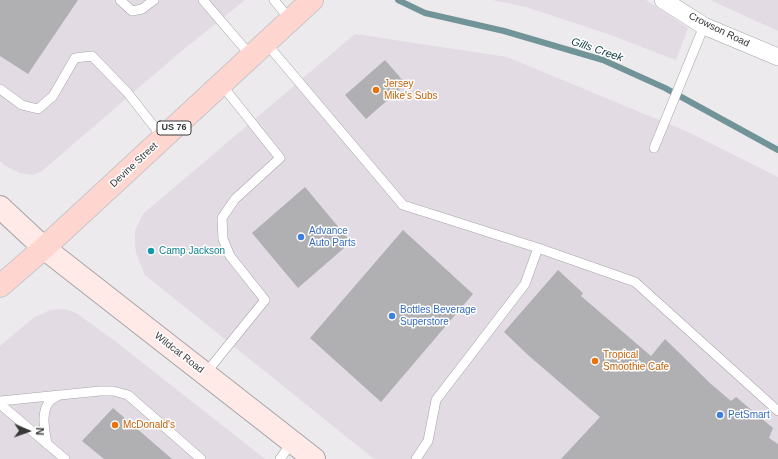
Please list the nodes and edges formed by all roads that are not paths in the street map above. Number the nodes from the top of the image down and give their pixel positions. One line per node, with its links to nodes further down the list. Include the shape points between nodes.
1 (120, 0): 2 (lane, via 132,11 142,9)
2 (154, 0)
3 (203, 0): 8 (lane)
4 (274, 0): 6 (lane)
5 (666, 1): 7 (street, Crowson Road)
6 (302, 9): 8 (main road, Devine Street / US 76)
7 (704, 26): 9 (street, Crowson Road); 13 (lane)
8 (259, 50): 10 (main road, Devine Street / US 76); 16 (lane, via 404,206)
9 (778, 58)
10 (221, 84): 12 (main road, Devine Street / US 76); 18 (lane, via 280,158 235,199 222,218 222,240 230,256 265,300)
11 (0, 89): 12 (lane, via 22,105 38,109 53,96 75,58 92,56 127,92)
12 (163, 138): 15 (main road, Devine Street / US 76)
13 (654, 148)
14 (0, 207): 15 (main road, Wildcat Road)
15 (44, 248): 17 (main road, US 76); 18 (main road, Wildcat Road)
16 (538, 248): 21 (lane, via 635,282); 28 (lane, via 526,284 436,400 428,441)
17 (0, 286)
18 (205, 374): 22 (main road, Wildcat Road)
19 (60, 395): 20 (lane); 23 (lane, via 50,401 45,412); 25 (lane, via 113,391 128,396)
20 (0, 403): 23 (lane)
21 (778, 411)
22 (292, 442): 26 (lane); 27 (main road, Wildcat Road)
23 (47, 444): 24 (lane)
24 (65, 459)
25 (201, 459)
26 (280, 459)
27 (314, 459)
28 (416, 459)

